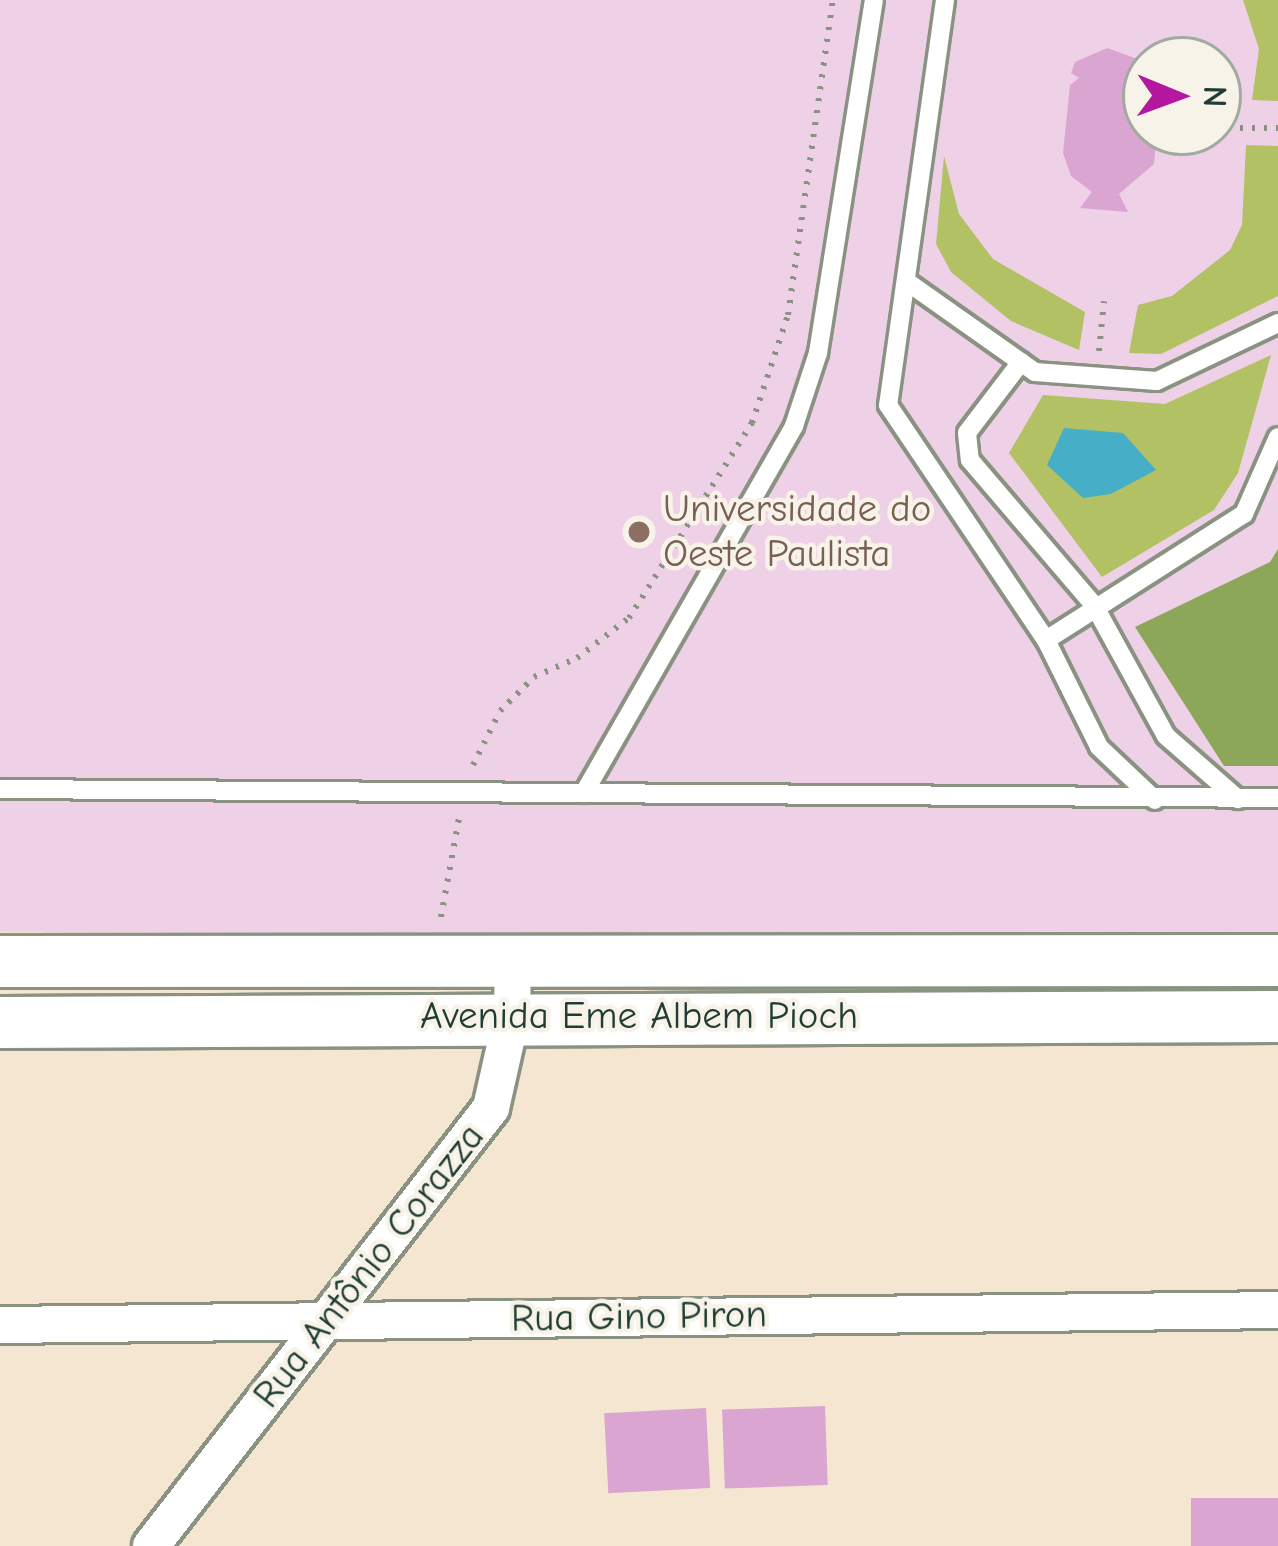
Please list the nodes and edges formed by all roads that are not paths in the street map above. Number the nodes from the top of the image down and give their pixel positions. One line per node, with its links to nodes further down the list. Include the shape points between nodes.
1 (874, 0): 10 (lane, via 818,353 794,426)
2 (945, 0): 3 (lane)
3 (906, 281): 5 (lane); 8 (lane, via 887,404)
4 (1278, 323): 5 (lane, via 1157,381 1035,372)
5 (1021, 362): 7 (lane, via 964,445)
6 (1278, 437): 7 (lane, via 1244,514 1168,568)
7 (1094, 604): 8 (lane); 12 (lane, via 1166,736)
8 (1046, 640): 13 (lane, via 1099,747)
9 (0, 789): 10 (lane)
10 (584, 793): 13 (lane)
11 (1278, 798): 12 (lane)
12 (1238, 799): 13 (lane)
13 (1155, 800)
14 (514, 956): 15 (street, Avenida Eme Albem Pioch); 16 (street, Avenida Eme Albem Pioch); 17 (street, Rua Antônio Corazza)
15 (1278, 960)
16 (0, 961)
17 (512, 1015): 18 (street, Avenida Eme Albem Pioch); 19 (street, Avenida Eme Albem Pioch); 21 (street, Rua Antônio Corazza, via 491,1108)
18 (1278, 1016)
19 (0, 1022)
20 (1278, 1310): 21 (street, Rua Gino Piron)
21 (329, 1320): 22 (street, Rua Gino Piron); 23 (street, Rua Antônio Corazza)
22 (0, 1325)
23 (151, 1546)

